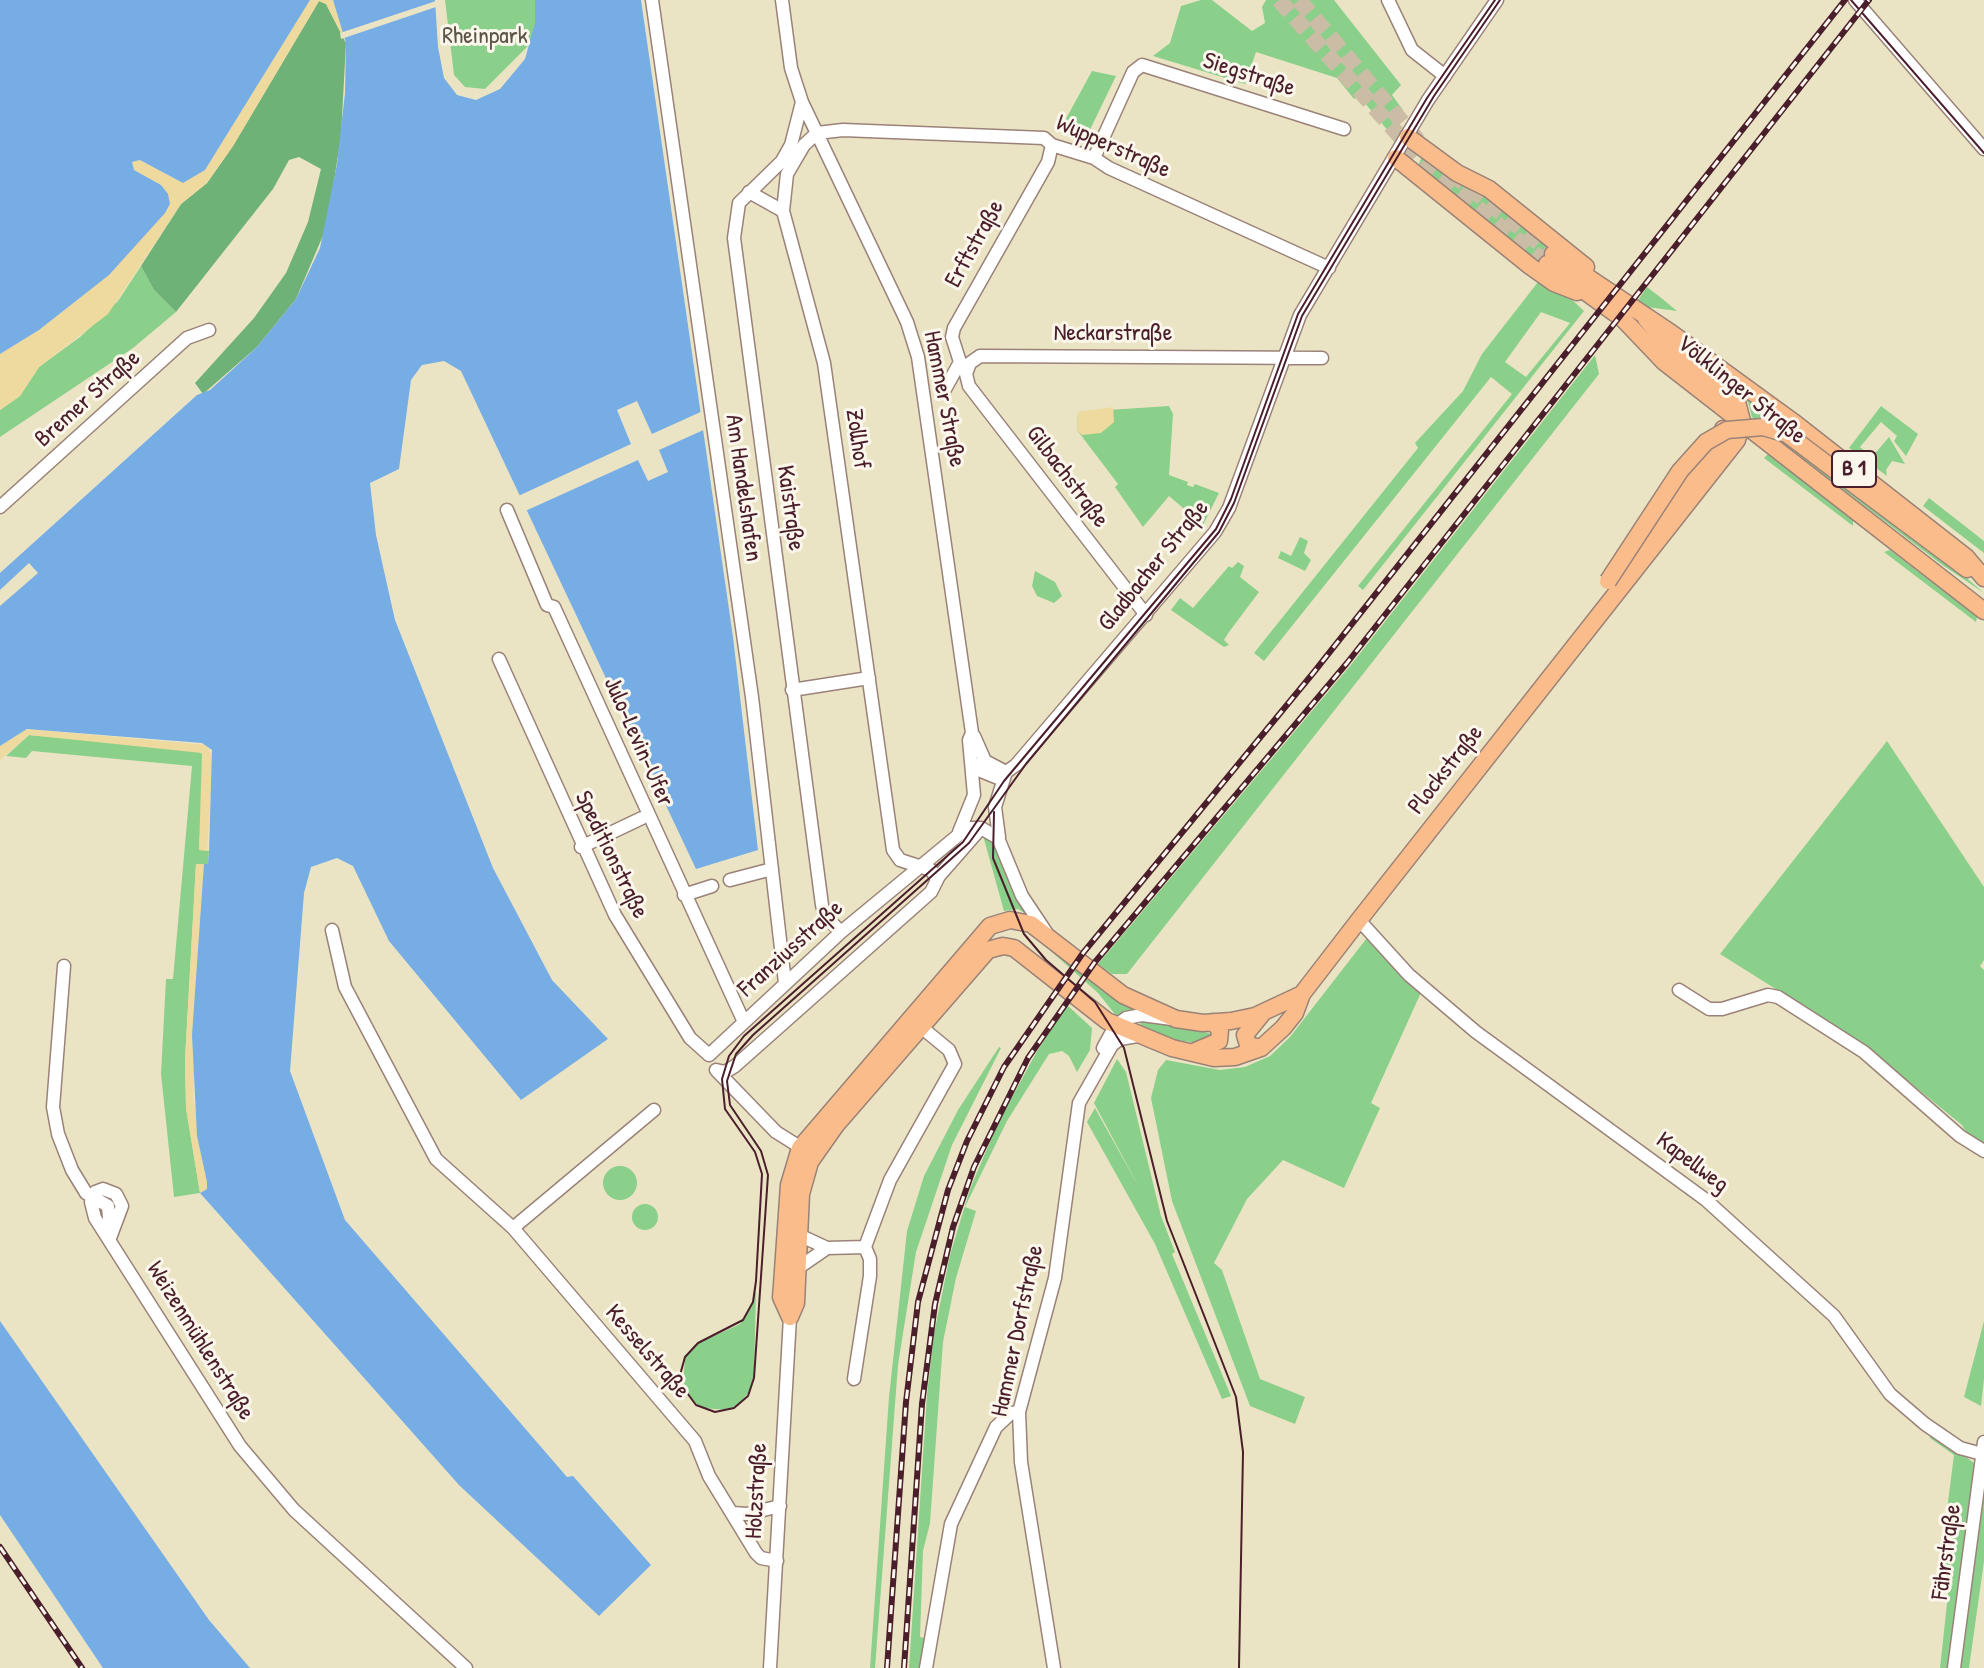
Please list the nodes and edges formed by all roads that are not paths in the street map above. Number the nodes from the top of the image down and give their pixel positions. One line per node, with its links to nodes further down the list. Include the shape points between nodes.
1 (652, 0): 48 (street, Am Handelshafen)
2 (782, 0): 7 (street, Hammer Straße, via 791,68)
3 (1388, 0): 6 (street, via 1412,50)
4 (1497, 0): 6 (street, Gladbacher Straße)
5 (1855, 0): 12 (street)
6 (1445, 76): 10 (street, Gladbacher Straße)
7 (802, 102): 9 (street, Hammer Straße); 15 (street, Kaistraße, via 782,161)
8 (1344, 129): 13 (street, Siegstraße, via 1139,66)
9 (817, 133): 11 (street, Wupperstraße, via 1040,138); 16 (street, Zollhof, via 787,174); 26 (street, Hammer Straße, via 907,322)
10 (1408, 137): 14 (street, Gladbacher Straße); 19 (main road, via 1489,189 1572,253)
11 (1052, 145): 13 (street, Wupperstraße); 25 (street, Erftstraße, via 1048,162 954,328 960,362)
12 (1984, 149)
13 (1094, 158): 18 (street, Wupperstraße)
14 (1396, 158): 18 (street, Gladbacher Straße); 19 (main road, via 1554,283)
15 (749, 192): 16 (street); 38 (street, Kaistraße, via 735,215 736,267)
16 (783, 211): 37 (street, Zollhof, via 824,363)
17 (1550, 259): 19 (main road, Völklinger Straße / B 1)
18 (1329, 268): 22 (street, Gladbacher Straße)
19 (1595, 290): 20 (main road, Völklinger Straße / B 1); 27 (main road, Völklinger Straße / B 1, via 1664,362)
20 (1646, 319): 28 (main road, B 1, via 1671,348 1730,394); 31 (main road, Völklinger Straße / B 1, via 1796,424 1966,557)
21 (209, 330): 29 (street, Bremer Straße, via 187,338)
22 (1283, 356): 23 (street); 24 (street, Neckarstraße, via 980,356 968,368); 34 (street, Gladbacher Straße, via 1222,522)
23 (1322, 358)
24 (969, 386): 25 (street); 34 (street, Gilbachstraße)
25 (944, 391): 26 (street)
26 (924, 395): 39 (street, Hammer Straße)
27 (1715, 400): 28 (main road, Völklinger Straße / B 1); 30 (main road, Plockstraße, via 1723,430 1720,440 1657,523)
28 (1748, 427): 30 (main road, Plockstraße); 33 (main road, Völklinger Straße / B 1)
29 (0, 507)
30 (1629, 575): 35 (main road, Plockstraße)
31 (1982, 576): 35 (main road, bridge, via 1938,551 1787,434 1763,427 1727,430 1706,442 1680,471 1608,581)
32 (554, 607): 32 (street, Julo-Levin-Ufer, via 547,605 507,510 524,537); 52 (street, Julo-Levin-Ufer)
33 (1984, 611)
34 (1146, 615): 41 (street, Gladbacher Straße)
35 (1583, 634): 53 (main road, Plockstraße)
36 (499, 659): 46 (street, Speditionstraße)
37 (869, 678): 38 (street); 47 (street, Zollhof, via 893,850 900,860)
38 (792, 690): 55 (street, Kaistraße, via 822,905)
39 (972, 733): 40 (street, Hammer Straße); 41 (street, Hammer Straße, via 985,761)
40 (972, 762): 41 (street, via 992,777); 44 (street, Franziusstraße, via 974,795)
41 (1006, 772): 45 (street, via 995,807)
42 (642, 818): 46 (street)
43 (981, 828): 44 (street); 45 (street); 49 (street, Franziusstraße)
44 (959, 832): 47 (street, Franziusstraße)
45 (1000, 840): 56 (street, Plockstraße, via 1022,896)
46 (581, 847): 73 (street, Speditionstraße, via 625,934 690,1038)
47 (918, 867): 49 (street, via 931,870); 55 (street, Franziusstraße)
48 (772, 869): 50 (street); 58 (street, Am Handelshafen)
49 (937, 879): 72 (street, Franziusstraße, via 931,892)
50 (730, 880)
51 (712, 886): 52 (street)
52 (684, 895): 64 (street, Julo-Levin-Ufer)
53 (1359, 920): 60 (main road, Plockstraße); 87 (street, Kapellweg, via 1409,975 1476,1032 1718,1210 1834,1316 1890,1394 1925,1424 1960,1448)
54 (332, 930): 79 (street, Kesselstraße, via 345,987 429,1148 446,1171)
55 (841, 932): 58 (street, Franziusstraße)
56 (1050, 938): 63 (main road, Plockstraße, via 1123,995); 65 (main road, Holzstraße, via 1023,921 990,926)
57 (64, 966): 91 (street, Weizenmühlenstraße, via 53,1107 72,1170 86,1193 108,1206 110,1238 240,1446 294,1510)
58 (785, 983): 64 (street, Franziusstraße)
59 (1679, 990): 78 (street, via 1709,1009 1778,997 1864,1052)
60 (1302, 994): 61 (main road, Plockstraße); 70 (main road, Plockstraße, via 1295,1013)
61 (1263, 1013): 66 (main road, Plockstraße); 70 (main road, via 1245,1035 1248,1045)
62 (1099, 1016): 65 (main road, Holzstraße, via 1018,950 1003,946 984,952); 67 (main road); 69 (street, via 1106,1030)
63 (1176, 1019): 66 (main road, Plockstraße); 67 (street, via 1135,1016)
64 (743, 1020): 73 (street, Franziusstraße)
65 (914, 1022): 77 (main road, Holzstraße); 81 (street, via 949,1050 954,1068 890,1180)
66 (1213, 1022): 71 (main road, via 1220,1030 1219,1041)
67 (1115, 1026): 68 (main road); 69 (street, Hammer Dorfstraße)
68 (1137, 1036): 69 (street); 71 (main road)
69 (1104, 1048): 86 (street, Hammer Dorfstraße, via 1079,1103 1055,1278)
70 (1261, 1048): 71 (main road, via 1235,1057)
71 (1192, 1053)
72 (747, 1054): 74 (street, Franziusstraße, via 725,1072); 75 (street, via 739,1076)
73 (709, 1055): 74 (street)
74 (716, 1070): 75 (street)
75 (750, 1104): 77 (street, via 776,1132)
76 (654, 1110): 79 (street)
77 (807, 1151): 80 (main road, Holzstraße); 84 (main road, Holzstraße, via 789,1185 781,1297)
78 (1984, 1151)
79 (513, 1228): 89 (street, Kesselstraße, via 695,1441)
80 (799, 1235): 82 (street); 83 (main road, Holzstraße)
81 (865, 1247): 82 (street); 85 (street, via 870,1276)
82 (827, 1248): 83 (street)
83 (798, 1268): 84 (main road, Holzstraße)
84 (790, 1317): 88 (street, Holzstraße)
85 (854, 1379)
86 (1019, 1412): 93 (street, via 996,1427 946,1537); 94 (street, Hammer Dorfstraße, via 1022,1475)
87 (1983, 1448): 95 (street, Fährstraße)
88 (780, 1506): 89 (street); 90 (street, Holzstraße)
89 (733, 1513): 90 (street, Kesselstraße, via 757,1554)
90 (777, 1561): 92 (street, Holzstraße)
91 (466, 1668)
92 (770, 1668)
93 (926, 1668)
94 (1054, 1668)
95 (1954, 1668)

